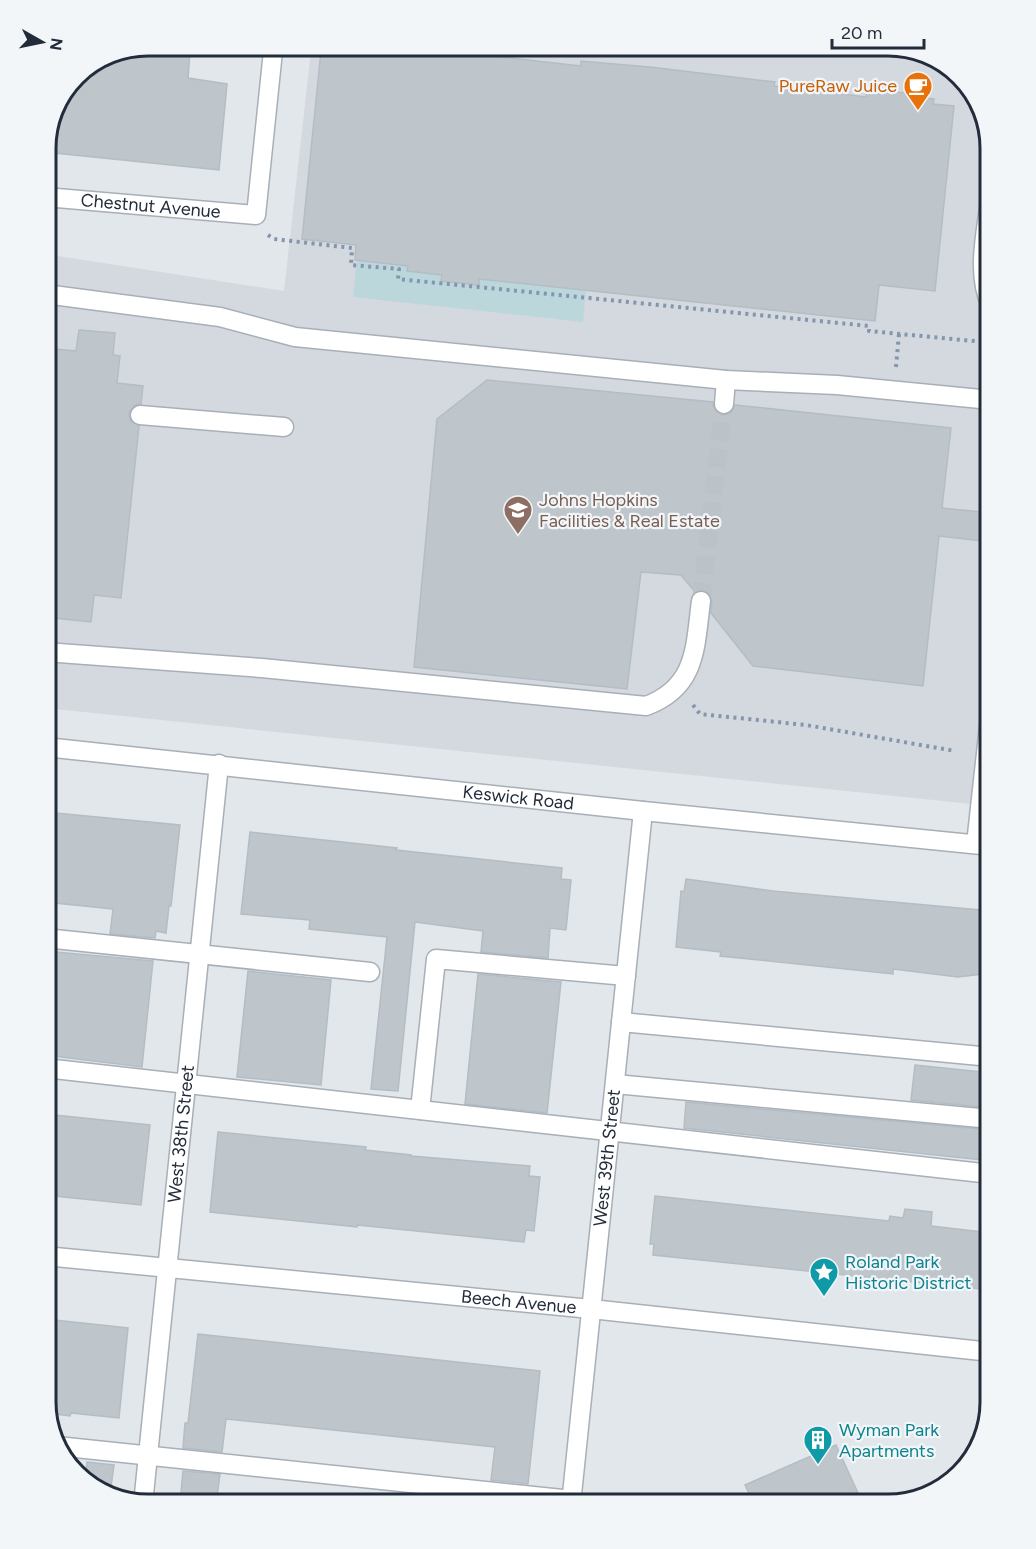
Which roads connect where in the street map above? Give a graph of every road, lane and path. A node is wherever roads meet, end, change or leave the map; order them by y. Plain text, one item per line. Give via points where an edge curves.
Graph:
1 (273, 55) edge
2 (56, 198) edge
3 (274, 239) dead end
4 (56, 295) edge
5 (899, 334) junction
6 (980, 342) edge
7 (895, 371) dead end
8 (726, 380) junction
9 (980, 399) edge
10 (724, 404) tunnel mouth
11 (140, 415) dead end
12 (284, 427) dead end
13 (701, 601) tunnel mouth
14 (56, 653) edge
15 (691, 701) dead end
16 (56, 748) edge
17 (955, 751) dead end
18 (219, 764) junction
19 (643, 811) junction
20 (980, 845) edge
21 (56, 939) edge
22 (200, 955) junction
23 (370, 972) dead end
24 (626, 976) junction
25 (621, 1022) junction
26 (980, 1056) edge
27 (56, 1069) edge
28 (187, 1083) junction
29 (615, 1084) junction
30 (420, 1110) junction
31 (980, 1118) edge
32 (610, 1131) junction
33 (980, 1173) edge
34 (56, 1257) edge
35 (168, 1268) junction
36 (591, 1309) junction
37 (980, 1351) edge
38 (68, 1447) edge
39 (148, 1455) junction
40 (144, 1493) edge
41 (494, 1493) edge
42 (572, 1494) edge

1 - 2 street, Chestnut Avenue via 256,215
3 - 5 path via 352,248 351,264 399,269 398,279 869,326 869,331
4 - 8 street via 220,317 295,337
5 - 6 path
5 - 7 path
8 - 9 street via 837,385
8 - 10 street
11 - 12 street
13 - 14 street via 689,669 675,690 646,706 262,668
15 - 17 path via 700,714 806,725
16 - 18 street, Keswick Road
18 - 19 street, Keswick Road
18 - 22 street, West 38th Street
19 - 20 street, Keswick Road
19 - 24 street, West 39th Street
21 - 22 street
22 - 23 street
22 - 28 street, West 38th Street
24 - 25 street, West 39th Street
24 - 30 street via 436,959
25 - 26 street
25 - 29 street, West 39th Street
27 - 28 street
28 - 30 street
28 - 35 street, West 38th Street
29 - 31 street
29 - 32 street, West 39th Street
30 - 32 street
32 - 33 street
32 - 36 street, West 39th Street
34 - 35 street, Beech Avenue
35 - 36 street, Beech Avenue
35 - 39 street, West 38th Street
36 - 37 street, Beech Avenue
36 - 42 street, West 39th Street
38 - 39 street
39 - 40 street, West 38th Street
39 - 41 street

